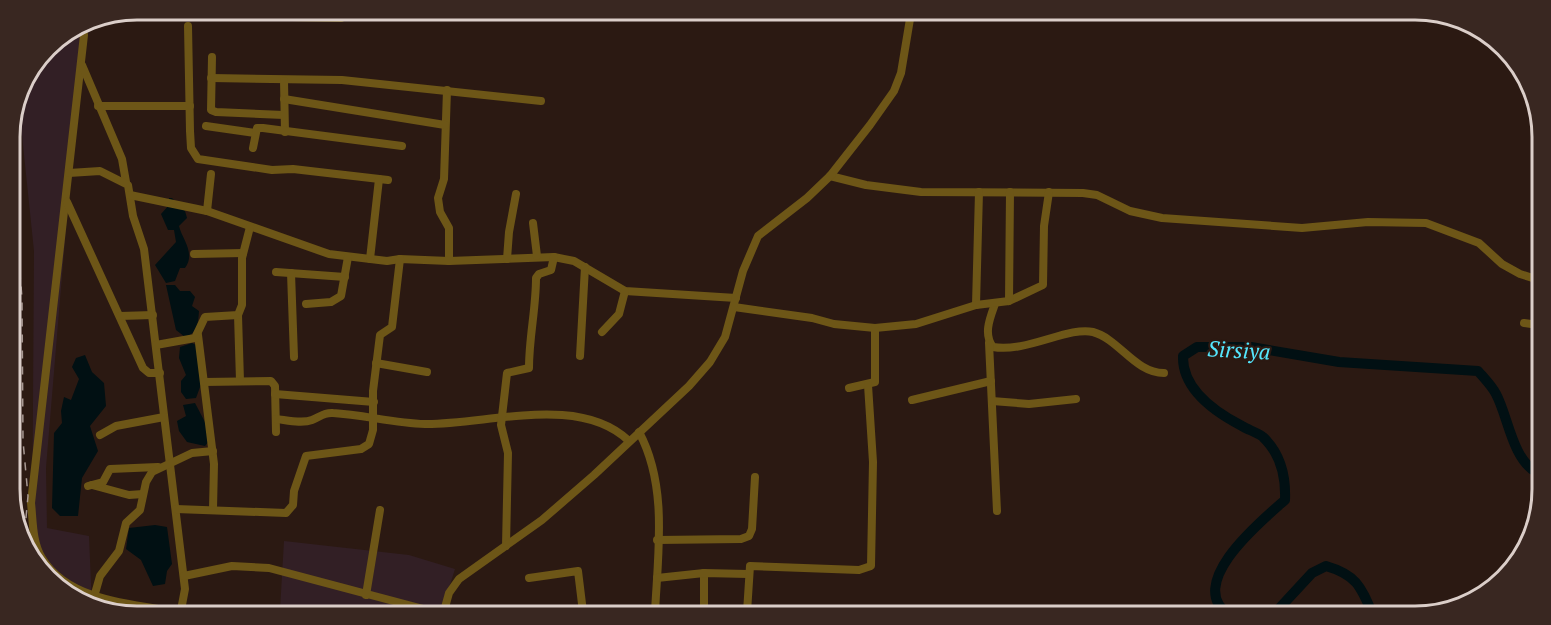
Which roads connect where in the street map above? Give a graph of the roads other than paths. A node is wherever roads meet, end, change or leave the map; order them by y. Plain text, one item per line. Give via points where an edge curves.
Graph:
1 (910, 20) edge
2 (188, 26) dead end
3 (82, 33) edge
4 (212, 57) dead end
5 (81, 60) junction
6 (211, 78) junction
7 (284, 81) junction
8 (447, 90) junction
9 (284, 99) junction
10 (541, 101) dead end
11 (98, 106) junction
12 (190, 106) junction
13 (284, 115) junction
14 (445, 125) junction
15 (206, 126) dead end
16 (285, 132) junction
17 (255, 133) junction
18 (402, 146) dead end
19 (253, 148) dead end
20 (69, 173) junction
21 (210, 174) dead end
22 (830, 176) junction
23 (379, 179) junction
24 (388, 180) dead end
25 (126, 182) junction
26 (979, 192) junction
27 (1010, 192) junction
28 (1049, 192) junction
29 (516, 194) dead end
30 (130, 195) junction
31 (66, 199) junction
32 (207, 211) junction
33 (533, 223) dead end
34 (250, 227) junction
35 (243, 253) junction
36 (194, 254) dead end
37 (537, 256) junction
38 (348, 257) junction
39 (554, 257) junction
40 (370, 259) junction
41 (400, 259) junction
42 (507, 259) junction
43 (448, 261) junction
44 (585, 267) junction
45 (276, 272) dead end
46 (291, 273) junction
47 (345, 277) junction
48 (1532, 278) edge
49 (625, 291) junction
50 (736, 298) junction
51 (1009, 300) junction
52 (306, 304) dead end
53 (995, 304) junction
54 (976, 305) junction
55 (734, 307) junction
56 (153, 315) junction
57 (238, 315) junction
58 (120, 316) junction
59 (1524, 323) dead end
60 (1532, 324) edge
61 (875, 328) junction
62 (602, 332) dead end
63 (198, 335) junction
64 (989, 341) junction
65 (156, 345) junction
66 (580, 356) dead end
67 (294, 357) dead end
68 (376, 363) junction
69 (428, 372) dead end
70 (160, 373) junction
71 (1164, 373) dead end
72 (240, 381) junction
73 (991, 381) junction
74 (204, 382) junction
75 (868, 385) junction
76 (849, 388) dead end
77 (275, 394) junction
78 (1076, 399) dead end
79 (912, 400) dead end
80 (374, 402) junction
81 (992, 402) junction
82 (164, 417) junction
83 (503, 417) junction
84 (276, 419) junction
85 (372, 419) junction
86 (276, 432) dead end
87 (639, 432) junction
88 (100, 435) dead end
89 (629, 441) junction
90 (213, 451) junction
91 (170, 465) junction
92 (158, 467) junction
93 (755, 477) dead end
94 (143, 494) junction
95 (176, 509) junction
96 (213, 509) junction
97 (380, 510) dead end
98 (997, 511) dead end
99 (657, 540) junction
100 (506, 546) junction
101 (41, 555) edge
102 (704, 573) junction
103 (57, 574) edge
104 (748, 574) junction
105 (184, 576) junction
106 (657, 578) junction
107 (529, 579) dead end
108 (366, 595) junction
109 (94, 597) junction
110 (143, 606) edge
111 (182, 606) edge
112 (410, 606) edge
113 (445, 606) edge
114 (582, 606) edge
115 (655, 606) edge
116 (704, 606) edge
117 (747, 606) edge

1 - 22 street via 894,91
2 - 12 street
3 - 5 street
4 - 6 street
5 - 11 street
5 - 20 street
6 - 7 street
6 - 13 street via 211,110
7 - 8 street via 342,80
7 - 9 street
8 - 10 street
8 - 14 street
9 - 13 street
9 - 14 street
11 - 12 street
11 - 25 street via 122,159
12 - 23 street via 192,148 198,159
13 - 16 street
14 - 43 street via 444,179 438,198 449,228
15 - 17 street
16 - 17 street via 257,128
16 - 18 street
17 - 19 street
20 - 25 street via 100,171
20 - 31 street
21 - 32 street
22 - 26 street via 921,192
22 - 50 street via 758,236
23 - 24 street
23 - 40 street
25 - 30 street
26 - 27 street
26 - 54 street
27 - 28 street
27 - 51 street
28 - 48 street via 1096,195 1130,211 1162,218 1263,227 1426,223 1479,243 1502,264
28 - 51 street via 1043,285
29 - 42 street
30 - 32 street
30 - 56 street via 144,249
31 - 58 street
31 - 101 street via 32,503 34,534
32 - 34 street
33 - 37 street
34 - 35 street
34 - 38 street via 309,249
35 - 36 street
35 - 57 street via 242,305
37 - 39 street
37 - 42 street
38 - 40 street
38 - 47 street
39 - 44 street
39 - 83 street via 551,270 536,278 529,368 507,373
40 - 41 street
41 - 43 street
41 - 68 street via 392,327 380,333
42 - 43 street
44 - 49 street
44 - 66 street
45 - 46 street
46 - 47 street
46 - 67 street
47 - 52 street via 338,300
49 - 50 street
49 - 62 street via 619,314
50 - 55 street
51 - 53 street
53 - 54 street
53 - 64 street via 989,321
54 - 61 street via 916,324
55 - 61 street
55 - 87 street via 725,337 710,362
56 - 58 street
56 - 65 street
57 - 63 street via 205,317
57 - 72 street
58 - 70 street via 143,368 149,374
59 - 60 street
61 - 75 street via 877,376
63 - 65 street
63 - 74 street
64 - 71 street via 993,347 1010,348 1095,332 1144,368
64 - 73 street
65 - 70 street
68 - 69 street
68 - 80 street
70 - 82 street
72 - 74 street
72 - 77 street via 271,381
73 - 79 street
73 - 81 street
74 - 90 street
75 - 76 street
75 - 104 street via 873,462 872,566 859,570 759,565 750,566
77 - 80 street
77 - 84 street
78 - 81 street via 1029,404
80 - 85 street
81 - 98 street
82 - 88 street via 116,426
82 - 91 street
83 - 85 street via 425,424
83 - 89 street via 585,418 621,433
83 - 100 street via 501,425 508,453
84 - 85 street via 306,421 333,413
84 - 86 street
85 - 96 street via 372,437 365,447 306,456 290,511
87 - 89 street
87 - 99 street via 656,474
89 - 100 street via 542,520
90 - 91 street via 192,453
90 - 96 street
91 - 92 street
91 - 95 street
92 - 94 street via 146,482
92 - 94 street via 110,469 103,482 90,486 129,495
93 - 99 street via 749,536
94 - 109 street via 140,510 126,523 119,551 100,576
95 - 96 street
95 - 105 street
97 - 108 street
99 - 106 street
100 - 113 street via 459,579 448,593
102 - 104 street
102 - 106 street
102 - 116 street
103 - 109 street
104 - 117 street
105 - 108 street via 232,566 269,568
105 - 111 street
106 - 115 street
107 - 114 street via 578,571
108 - 112 street
109 - 110 street

